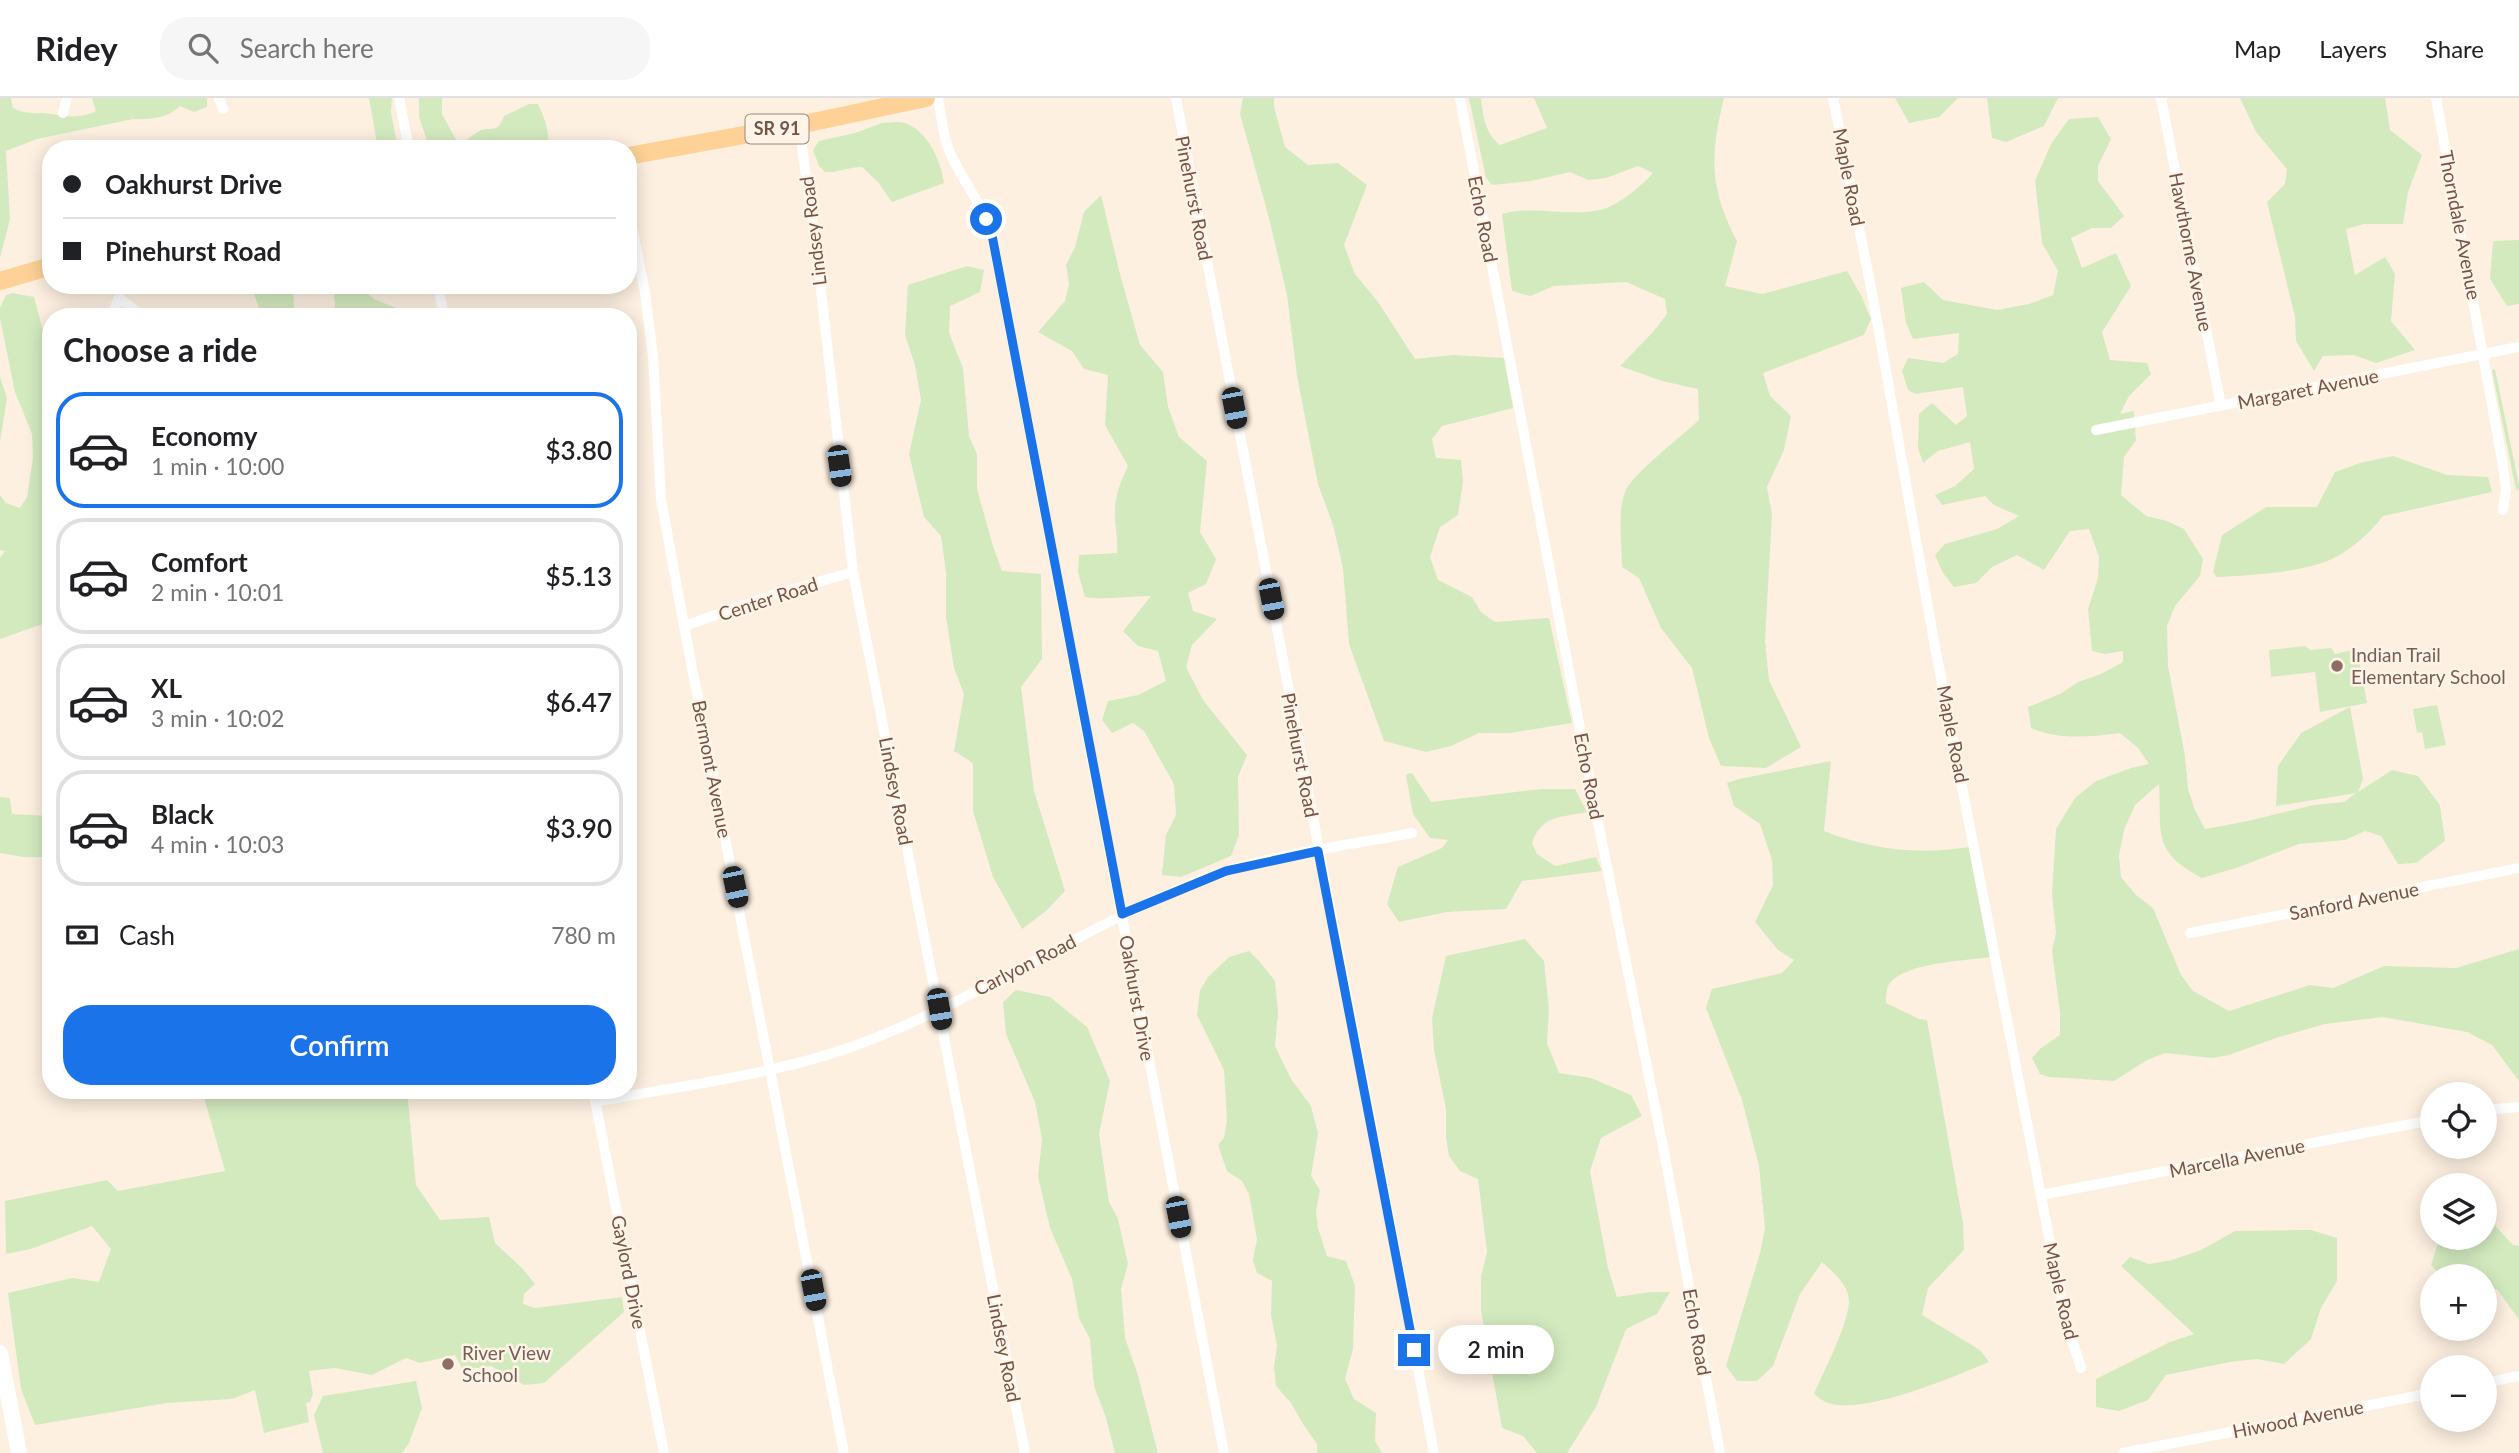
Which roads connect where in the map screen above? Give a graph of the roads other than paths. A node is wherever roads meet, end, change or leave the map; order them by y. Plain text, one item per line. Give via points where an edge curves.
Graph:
1 (67, 98) edge
2 (399, 98) edge
3 (926, 98) edge
4 (938, 98) edge
5 (1176, 98) edge
6 (1460, 98) edge
7 (1833, 98) edge
8 (2161, 98) edge
9 (2436, 98) edge
10 (63, 113) dead end
11 (799, 125) junction
12 (408, 140) edge
13 (637, 154) edge
14 (637, 252) edge
15 (42, 269) edge
16 (0, 281) edge
17 (118, 294) edge
18 (119, 298) junction
19 (115, 308) edge
20 (132, 308) edge
21 (2519, 347) edge
22 (2484, 353) junction
23 (2221, 405) junction
24 (2096, 430) dead end
25 (2503, 510) dead end
26 (853, 572) junction
27 (684, 626) junction
28 (1412, 833) dead end
29 (1318, 851) junction
30 (2519, 868) edge
31 (1122, 914) junction
32 (2190, 933) dead end
33 (939, 1009) junction
34 (769, 1070) junction
35 (637, 1094) edge
36 (595, 1099) edge
37 (612, 1099) edge
38 (596, 1102) junction
39 (2519, 1107) edge
40 (2497, 1109) edge
41 (2420, 1122) edge
42 (2041, 1195) junction
43 (0, 1353) edge
44 (2081, 1368) dead end
45 (2519, 1376) edge
46 (2497, 1381) edge
47 (4, 1391) edge
48 (2420, 1395) edge
49 (19, 1453) edge
50 (664, 1453) edge
51 (845, 1453) edge
52 (1025, 1453) edge
53 (1224, 1453) edge
54 (1434, 1453) edge
55 (1720, 1453) edge
56 (2123, 1453) edge

1 - 10 street
2 - 12 street
3 - 11 main road, SR 91
4 - 31 street, Oakhurst Drive via 952,157 992,235
5 - 29 street, Pinehurst Road
6 - 55 street, Echo Road
7 - 42 street, Maple Road
8 - 23 street, Hawthorne Avenue
9 - 22 street, Thorndale Avenue
11 - 13 main road, SR 91
11 - 26 street, Lindsey Road
14 - 27 street, Bermont Avenue via 653,356 661,499
15 - 16 main road
17 - 18 street
18 - 19 street
18 - 20 street
21 - 22 street, Margaret Avenue
22 - 23 street, Margaret Avenue
22 - 25 street, Thorndale Avenue via 2502,460
23 - 24 street, Margaret Avenue
26 - 27 street, Center Road
26 - 33 street, Lindsey Road
27 - 34 street, Bermont Avenue
28 - 29 street, Carlyon Road
29 - 31 street, Carlyon Road via 1226,871
29 - 54 street, Pinehurst Road
30 - 32 street, Sanford Avenue
31 - 33 street, Carlyon Road
31 - 53 street, Oakhurst Drive
33 - 34 street, Carlyon Road via 862,1044
33 - 52 street, Lindsey Road
34 - 35 street, Carlyon Road
34 - 51 street, Bermont Avenue
36 - 38 street, Gaylord Drive
37 - 38 street, Carlyon Road
38 - 50 street, Gaylord Drive
39 - 40 street
41 - 42 street, Marcella Avenue
42 - 44 street, Maple Road
43 - 47 street
45 - 46 street
47 - 49 street
48 - 56 street, Hiwood Avenue

